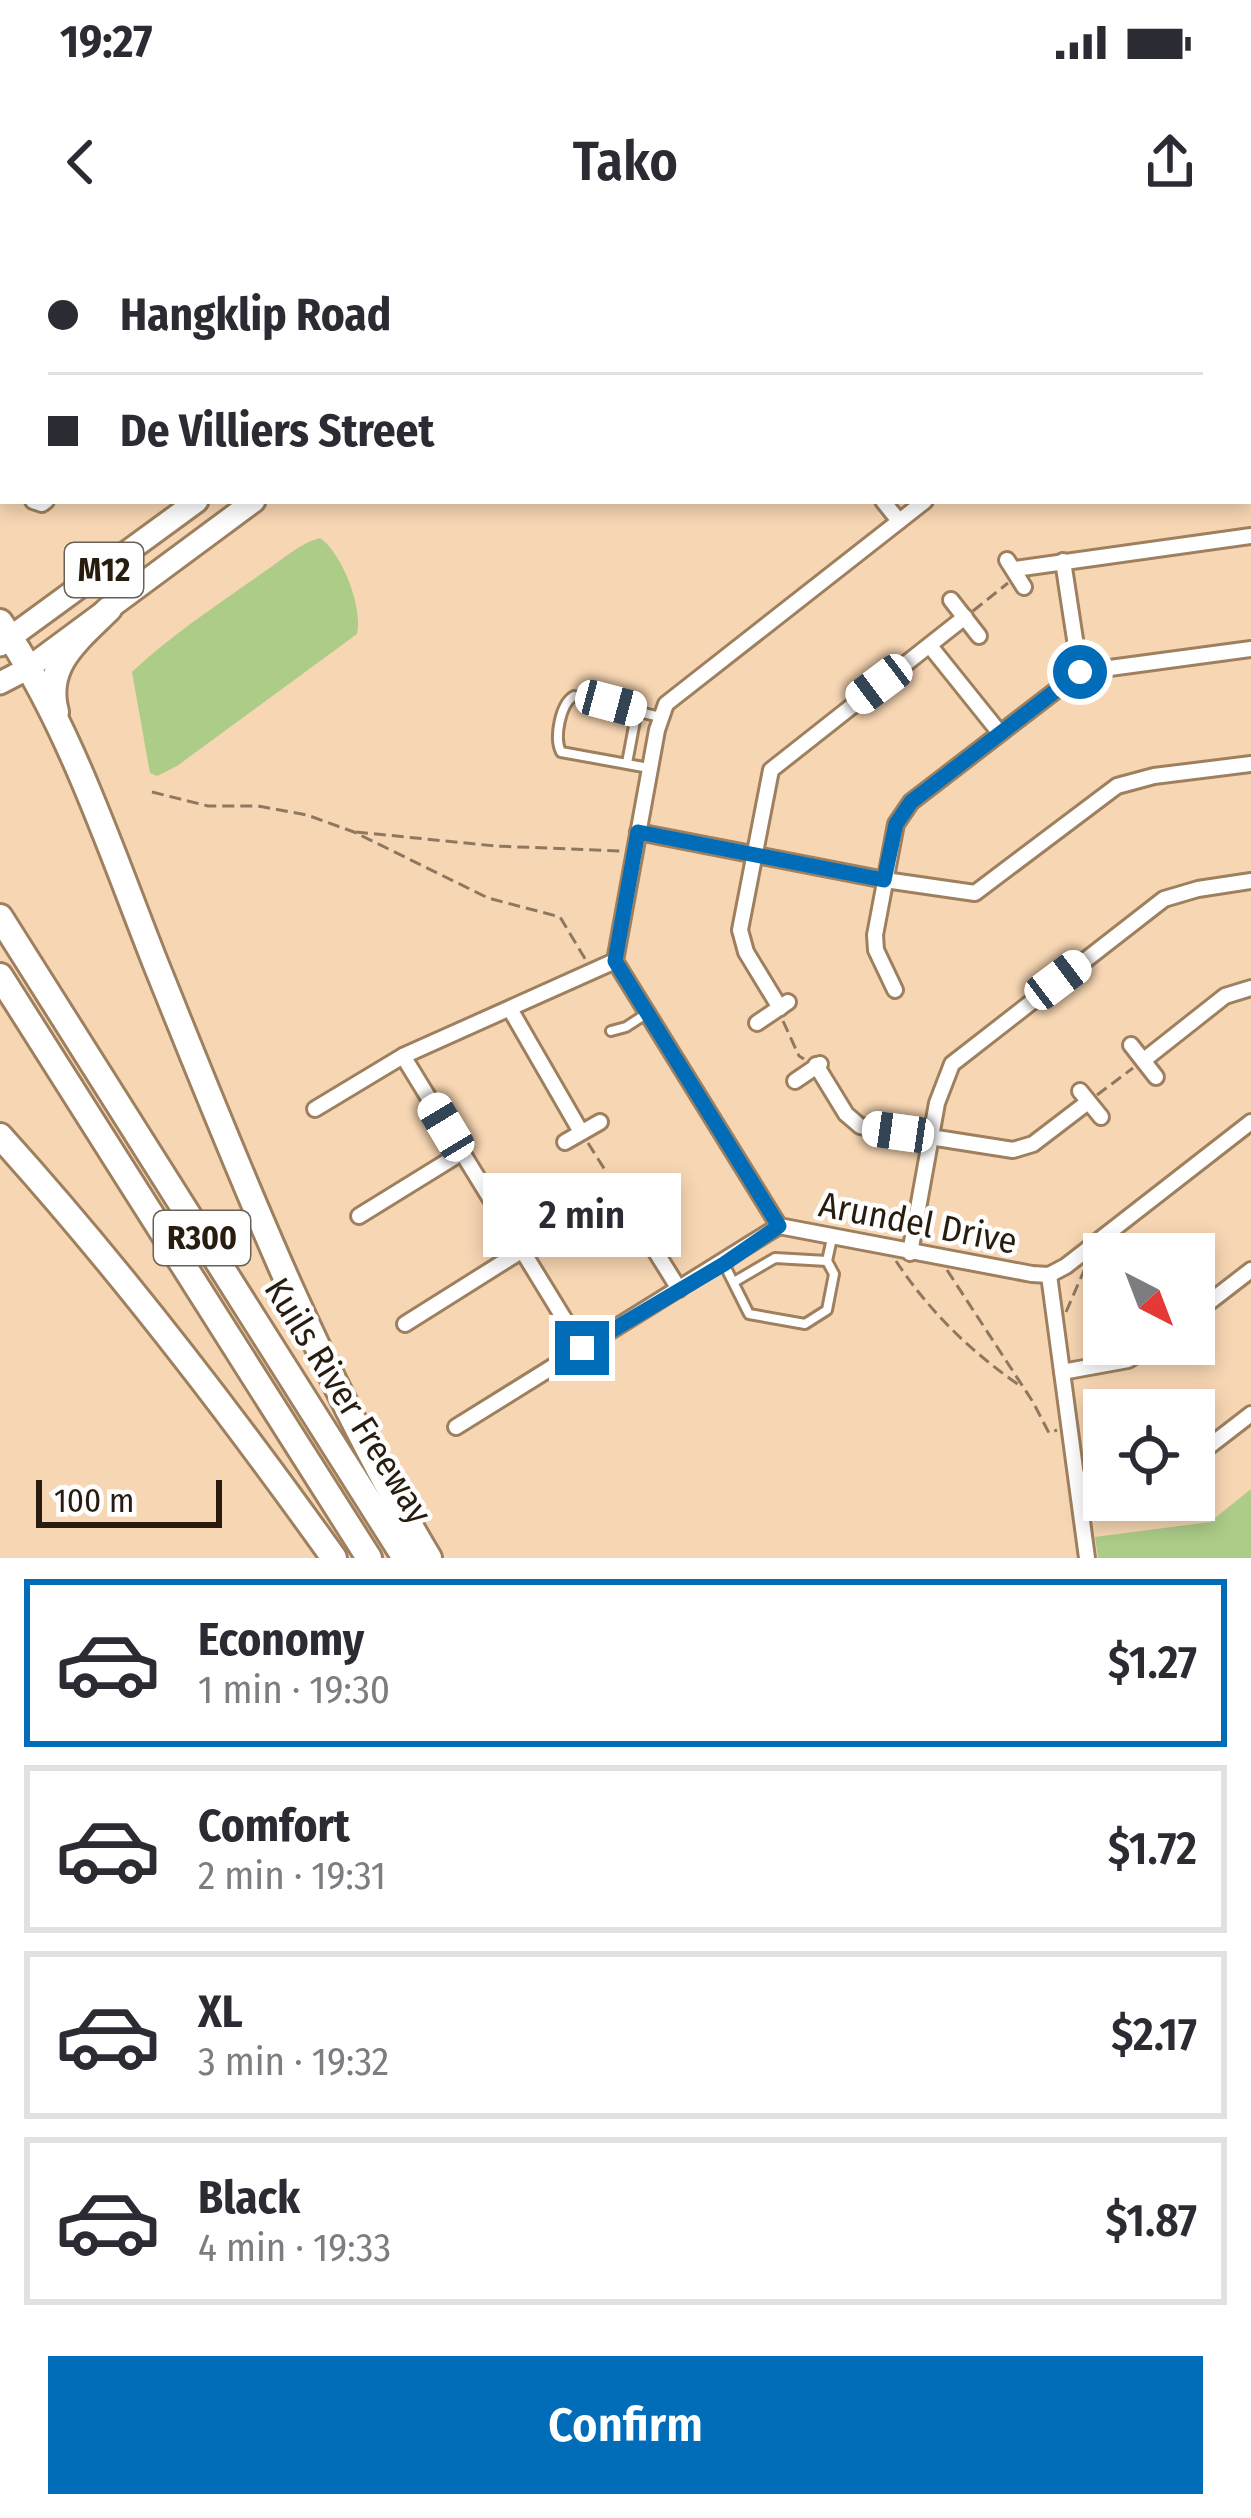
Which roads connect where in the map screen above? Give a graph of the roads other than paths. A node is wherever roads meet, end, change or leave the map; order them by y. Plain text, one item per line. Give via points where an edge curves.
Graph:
1 (193, 504) edge
2 (250, 504) edge
3 (886, 504) edge
4 (921, 504) edge
5 (899, 521) junction
6 (1251, 536) edge
7 (1063, 562) junction
8 (1016, 572) road end
9 (951, 600) dead end
10 (109, 609) junction
11 (965, 617) junction
12 (4, 635) edge
13 (980, 636) dead end
14 (930, 646) junction
15 (1251, 649) edge
16 (27, 669) junction
17 (1080, 672) junction
18 (0, 683) edge
19 (637, 710) junction
20 (660, 717) junction
21 (998, 733) junction
22 (65, 742) junction
23 (627, 764) junction
24 (1251, 764) edge
25 (650, 768) junction
26 (638, 832) junction
27 (752, 855) junction
28 (884, 880) junction
29 (1251, 881) edge
30 (0, 917) edge
31 (615, 961) junction
32 (0, 976) edge
33 (1251, 988) edge
34 (895, 990) dead end
35 (510, 1009) junction
36 (646, 1014) junction
37 (757, 1023) dead end
38 (611, 1030) dead end
39 (1131, 1045) dead end
40 (403, 1056) junction
41 (1144, 1060) junction
42 (1156, 1077) dead end
43 (795, 1081) dead end
44 (315, 1108) dead end
45 (1101, 1118) dead end
46 (599, 1122) dead end
47 (1251, 1122) edge
48 (581, 1132) junction
49 (0, 1136) edge
50 (930, 1137) junction
51 (565, 1142) dead end
52 (461, 1153) junction
53 (602, 1200) dead end
54 (359, 1216) dead end
55 (779, 1226) junction
56 (832, 1238) junction
57 (521, 1251) junction
58 (910, 1253) junction
59 (827, 1261) junction
60 (724, 1264) junction
61 (1251, 1270) edge
62 (1049, 1275) junction
63 (734, 1282) junction
64 (679, 1289) junction
65 (1215, 1298) edge
66 (406, 1324) dead end
67 (582, 1348) junction
68 (1100, 1365) edge
69 (1062, 1372) junction
70 (1251, 1414) edge
71 (456, 1427) dead end
72 (1215, 1442) edge
73 (1077, 1479) junction
74 (1083, 1479) edge
75 (334, 1558) edge
76 (369, 1558) edge
77 (405, 1558) edge
78 (429, 1558) edge
79 (1087, 1558) edge

1 - 12 main road, M12
2 - 10 main road, M12
3 - 5 street
4 - 5 street
5 - 20 street via 670,699
6 - 7 street
7 - 8 street
7 - 17 street
9 - 11 street
10 - 16 main road, M12
10 - 22 highway via 56,668 53,700
11 - 13 street
11 - 14 street
12 - 16 highway
14 - 21 street
14 - 27 street via 775,765
15 - 17 street
16 - 18 main road, M12
16 - 22 highway
17 - 21 street
19 - 20 lane
19 - 23 lane
19 - 23 lane via 572,696 557,742 561,752
20 - 25 street
21 - 28 street via 903,812
22 - 78 highway via 311,1340
23 - 25 lane
24 - 28 street via 1117,786 976,892
25 - 26 street
26 - 27 street
26 - 31 street
27 - 28 street
27 - 37 street via 741,941 784,1005
28 - 34 street via 876,950
29 - 50 street via 1164,899 976,1043 946,1072
30 - 77 highway, Kuils River Freeway / R300
31 - 35 street
31 - 36 street, Arundel Drive
32 - 76 highway, Kuils River Freeway / R300
33 - 41 street via 1225,996
35 - 40 street
35 - 48 street
36 - 38 lane
36 - 55 street, Arundel Drive
39 - 41 street
40 - 44 street
40 - 52 street
41 - 42 street
43 - 50 street via 820,1063 860,1126
45 - 50 street via 1084,1096 1022,1148
46 - 48 street
47 - 62 street, Arundel Drive
48 - 51 street
49 - 75 highway via 130,1286
50 - 58 street
52 - 54 street
52 - 57 street
53 - 64 street via 624,1187
55 - 56 street, Arundel Drive
55 - 60 street
56 - 58 street, Arundel Drive
56 - 59 lane
57 - 66 street
57 - 67 street
58 - 62 street, Arundel Drive
59 - 63 lane via 775,1258
59 - 63 lane via 827,1310 805,1324 752,1317
60 - 63 lane
60 - 64 street
61 - 65 street
62 - 69 street
64 - 67 street
67 - 71 street
68 - 69 street
69 - 73 street
70 - 72 street
73 - 74 street
73 - 79 street

